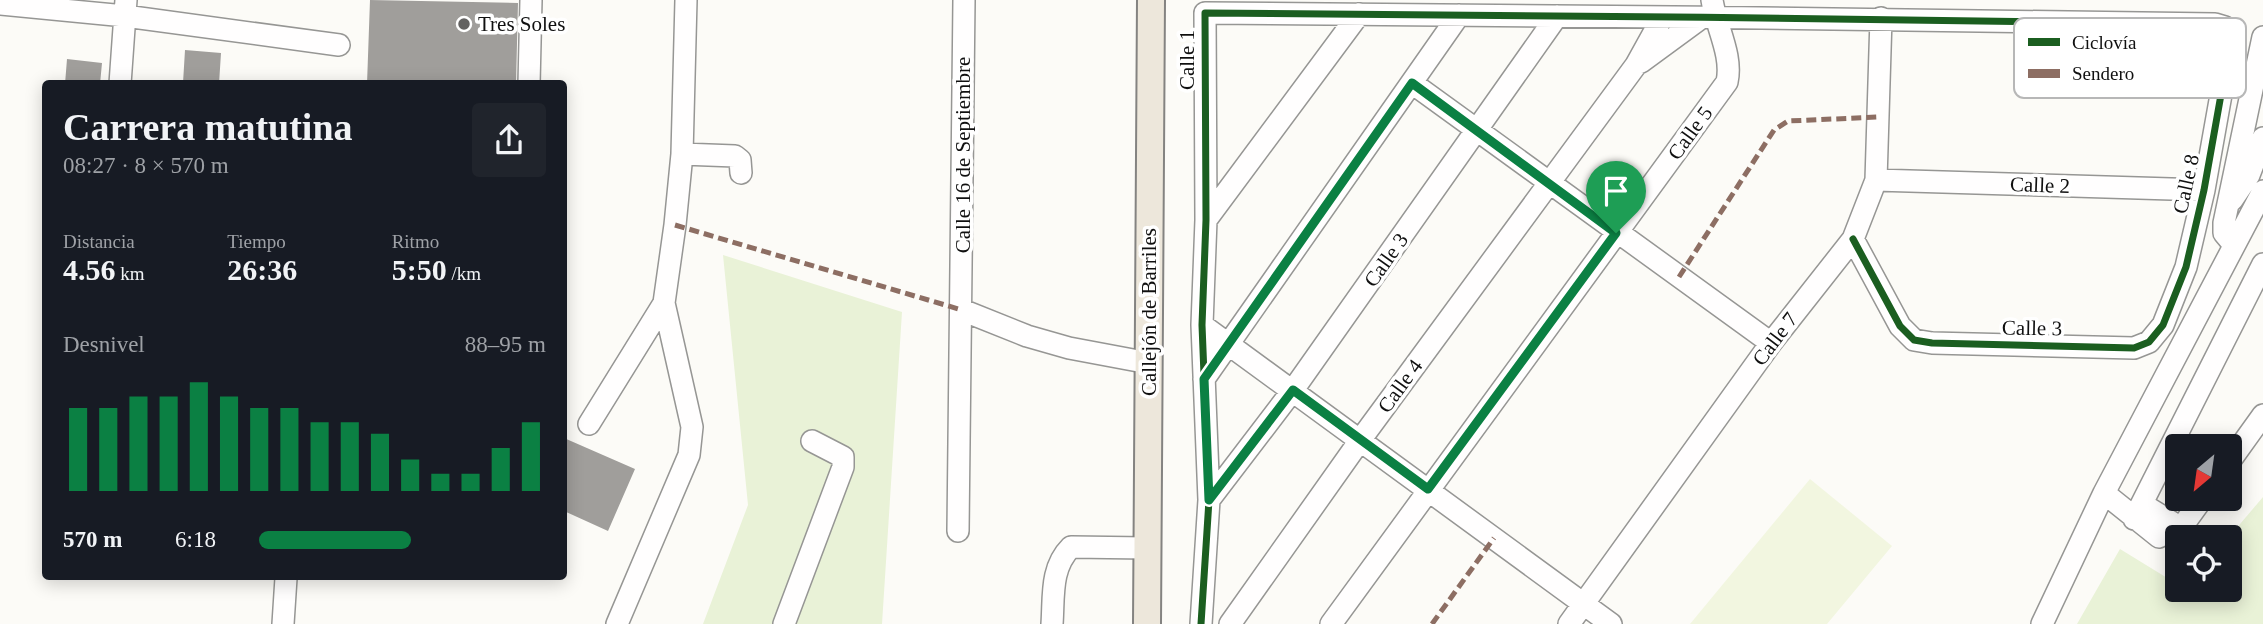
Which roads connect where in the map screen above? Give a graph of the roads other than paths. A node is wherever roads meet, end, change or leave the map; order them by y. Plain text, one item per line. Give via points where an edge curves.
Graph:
1 (531, 0) edge
2 (686, 0) edge
3 (964, 0) edge
4 (1151, 0) edge
5 (0, 4) edge
6 (125, 8) edge
7 (1709, 12) edge
8 (1359, 14) junction
9 (1459, 15) junction
10 (1557, 16) junction
11 (1662, 18) junction
12 (1881, 18) junction
13 (2014, 20) edge
14 (2263, 37) edge
15 (339, 45) dead end
16 (1636, 65) junction
17 (120, 80) edge
18 (529, 80) edge
19 (1412, 83) junction
20 (2220, 98) edge
21 (1477, 131) junction
22 (2241, 133) junction
23 (2263, 138) edge
24 (682, 153) junction
25 (741, 173) dead end
26 (1876, 180) junction
27 (1549, 184) junction
28 (2204, 190) junction
29 (2263, 191) edge
30 (2228, 204) junction
31 (1206, 220) junction
32 (1616, 233) junction
33 (1853, 239) junction
34 (2234, 245) junction
35 (2263, 264) edge
36 (2215, 282) junction
37 (2255, 300) edge
38 (664, 303) junction
39 (962, 310) junction
40 (1202, 325) junction
41 (2149, 342) joint
42 (1230, 343) junction
43 (1771, 343) junction
44 (1149, 363) junction
45 (1204, 379) junction
46 (1293, 390) junction
47 (2263, 415) edge
48 (589, 424) dead end
49 (1361, 439) junction
50 (812, 441) dead end
51 (2242, 444) edge
52 (1428, 489) junction
53 (2104, 493) junction
54 (1209, 500) junction
55 (2138, 511) junction
56 (2193, 511) edge
57 (958, 531) dead end
58 (2159, 537) dead end
59 (1147, 548) junction
60 (286, 580) edge
61 (1585, 603) junction
62 (283, 624) edge
63 (617, 624) edge
64 (784, 624) edge
65 (1052, 624) edge
66 (1147, 624) edge
67 (1201, 624) edge
68 (1230, 624) edge
69 (1331, 624) edge
70 (1569, 624) edge
71 (1611, 624) edge
72 (2042, 624) edge

1 - 18 street
2 - 24 street
3 - 39 street, Calle 16 de Septiembre
4 - 44 main road, Callejón de Barriles
5 - 6 street
6 - 15 street
6 - 17 street
7 - 11 street, Calle 1
7 - 12 street, Calle 1
7 - 16 street, Calle 4
7 - 32 street, Calle 5 via 1728,61 1727,82
8 - 9 street, Calle 1
8 - 31 street
8 - 31 street, Calle 1 via 1205,13
9 - 10 street, Calle 1
9 - 19 street
10 - 11 street, Calle 1
10 - 21 street, Calle 3
11 - 16 street, Calle 4
12 - 13 street, Calle 1
12 - 26 street, Calle 7
14 - 22 street
16 - 27 street, Calle 4
19 - 21 street
19 - 42 street
20 - 28 street, Calle 8
21 - 27 street
21 - 46 street, Calle 3
22 - 23 street
22 - 30 street
23 - 30 street via 2249,175
24 - 25 street via 735,156
24 - 38 street
26 - 28 street, Calle 2
26 - 33 street, Calle 7
27 - 32 street
27 - 49 street, Calle 4
28 - 41 street, Calle 8 via 2186,267 2163,325
29 - 34 street
30 - 34 street via 2224,233
31 - 40 street, Calle 1
32 - 43 street
32 - 52 street, Calle 5
33 - 41 street, Calle 3 via 1900,326 1914,340 2134,348
33 - 43 street, Calle 7
34 - 36 street
35 - 37 street
36 - 37 street
36 - 53 street
37 - 55 street
38 - 48 street
38 - 63 street via 692,427 689,455
39 - 44 street via 1027,336
39 - 57 street, Calle 16 de Septiembre
40 - 42 street
40 - 45 street, Calle 1
42 - 45 street
42 - 46 street
43 - 61 street, Calle 7
44 - 59 main road, Callejón de Barriles
45 - 54 street, Calle 1
46 - 49 street
46 - 54 street, Calle 3
47 - 51 street
49 - 52 street
49 - 68 street, Calle 4
50 - 64 street via 843,457 843,467
52 - 61 street
52 - 69 street, Calle 5
53 - 55 street
53 - 72 street
54 - 67 street, Calle 1
55 - 56 street via 2180,528
55 - 58 street
59 - 65 street via 1071,547 1055,572
59 - 66 main road, Callejón de Barriles
60 - 62 street
61 - 70 street, Calle 7
61 - 71 street

